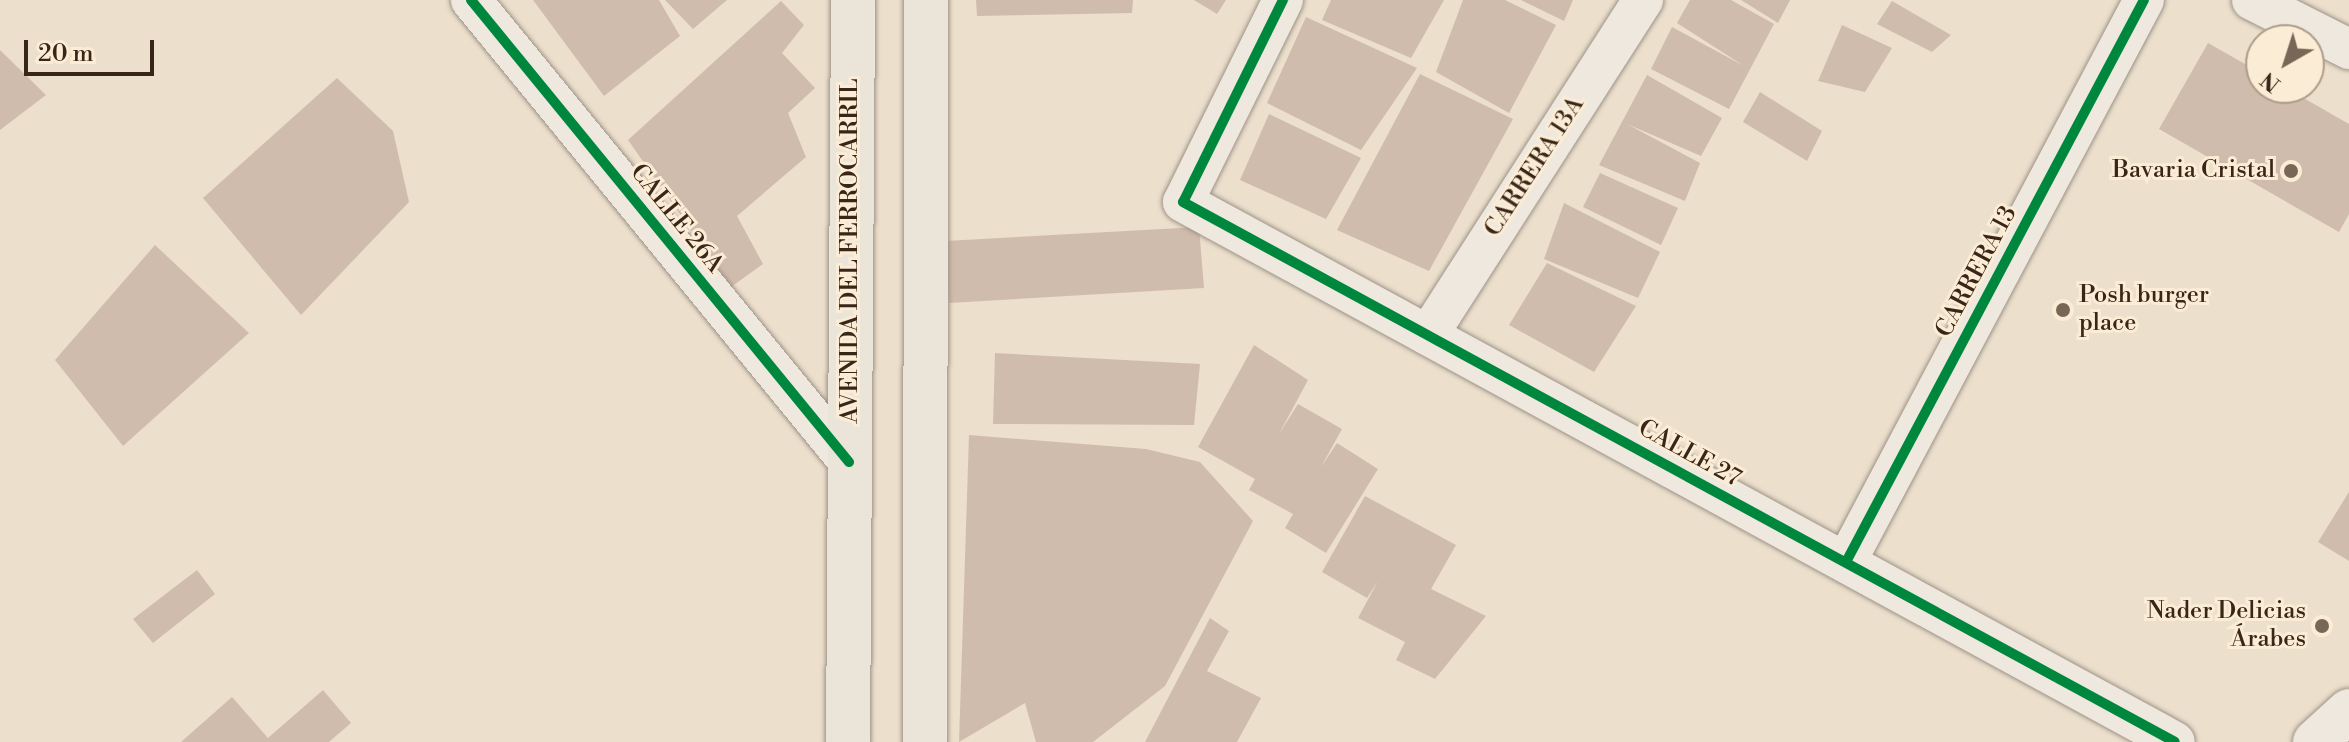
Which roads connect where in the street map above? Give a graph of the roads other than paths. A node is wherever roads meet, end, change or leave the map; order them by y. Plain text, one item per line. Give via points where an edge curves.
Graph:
1 (471, 0) edge
2 (926, 0) edge
3 (1283, 0) edge
4 (1643, 0) edge
5 (2144, 0) edge
6 (2252, 0) edge
7 (846, 8) edge
8 (2349, 49) edge
9 (1428, 335) junction
10 (849, 462) junction
11 (1846, 562) junction
12 (2349, 711) edge
13 (848, 742) edge
14 (925, 742) edge
15 (2175, 742) edge
16 (2315, 742) edge

1 - 10 street, CALLE 26A
2 - 14 main road
3 - 9 street, CALLE 27 via 1183,202
4 - 9 street, CARRERA 13A
5 - 11 street, CARRERA 13
6 - 8 street
7 - 10 main road, AVENIDA DEL FERROCARRIL
9 - 11 street, CALLE 27
10 - 13 main road, AVENIDA DEL FERROCARRIL
11 - 15 street, CALLE 27
12 - 16 street

